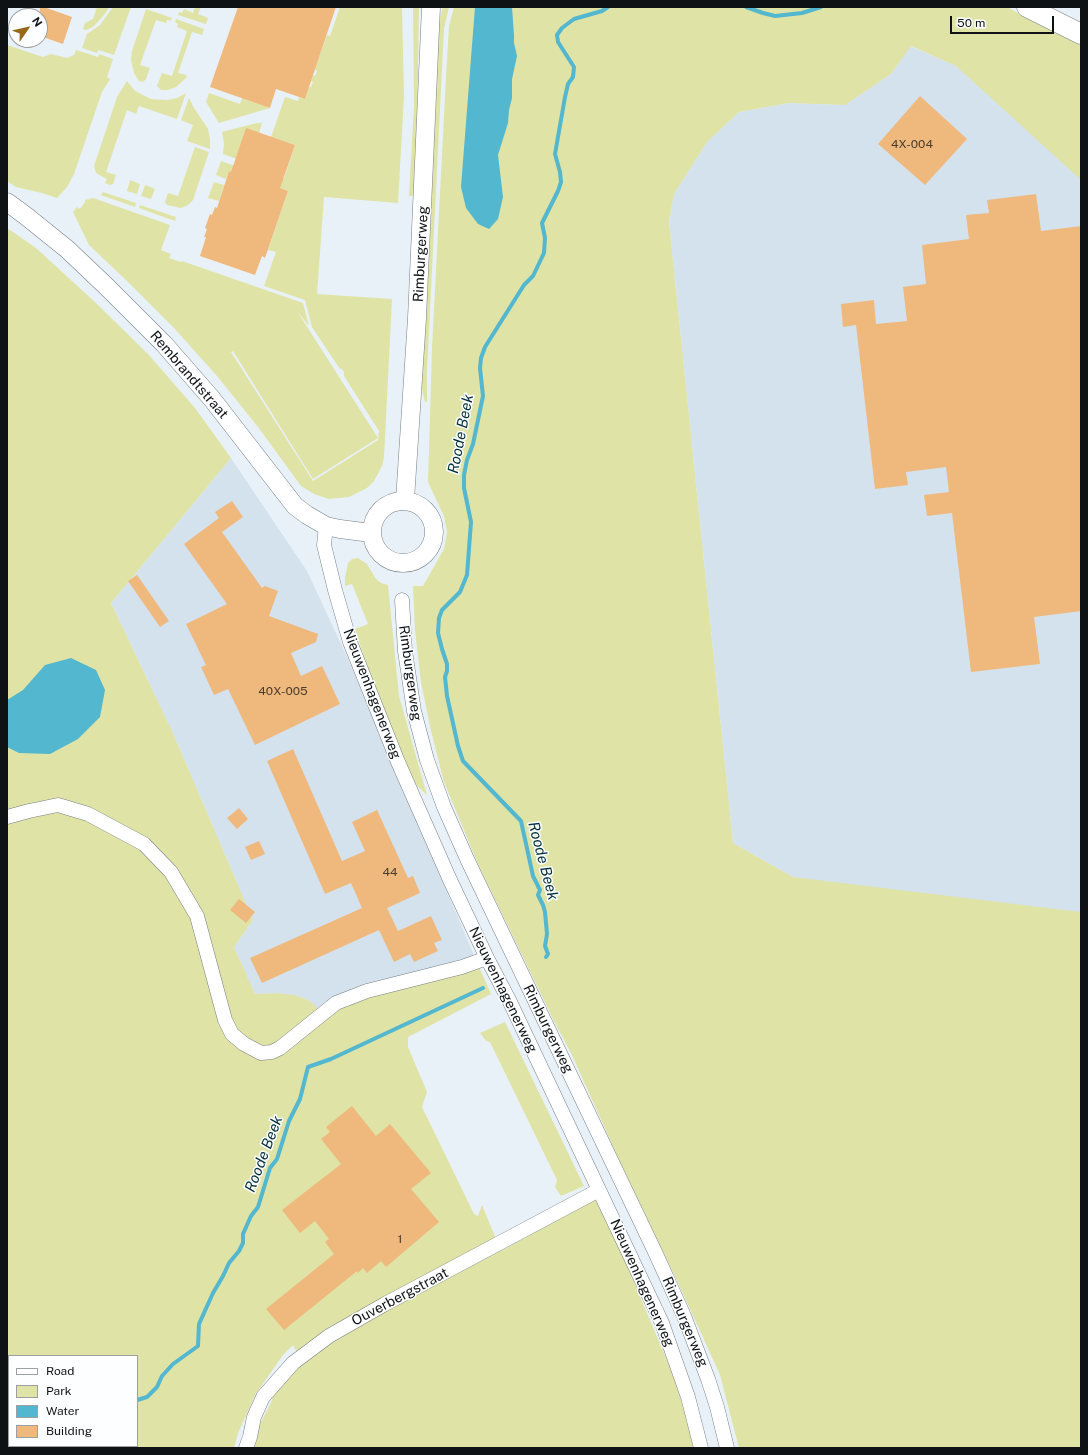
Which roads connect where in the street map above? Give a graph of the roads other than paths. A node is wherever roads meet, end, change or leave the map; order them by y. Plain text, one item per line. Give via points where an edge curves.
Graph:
1 (432, 7) edge
2 (1027, 7) edge
3 (1081, 34) edge
4 (7, 202) edge
5 (405, 500) junction
6 (326, 526) junction
7 (371, 533) junction
8 (402, 600) dead end
9 (7, 817) edge
10 (487, 958) junction
11 (599, 1190) junction
12 (246, 1448) edge
13 (701, 1448) edge
14 (727, 1448) edge

1 - 5 street, Rimburgerweg via 417,318
2 - 3 main road
4 - 6 street, Rembrandtstraat via 66,249 164,344 229,420 295,506
5 - 7 street via 396,501 381,509 372,524
5 - 7 street via 419,505 433,522 432,545 423,556 402,564 387,559 376,548
6 - 7 street, Rembrandtstraat
6 - 10 street, Nieuwenhagenerweg via 324,545 350,642 398,762
8 - 14 street, Rimburgerweg via 405,651 414,711 427,760 444,807 684,1316 708,1378
9 - 10 street via 58,805 88,814 144,844 171,872 197,916 225,1020 232,1034 244,1044 261,1052 272,1052 280,1048 336,1003 367,991 462,967
10 - 11 street, Nieuwenhagenerweg
11 - 12 street, Ouverbergstraat via 328,1336 292,1363 263,1397 254,1417
11 - 13 street, Nieuwenhagenerweg via 662,1323 688,1397

